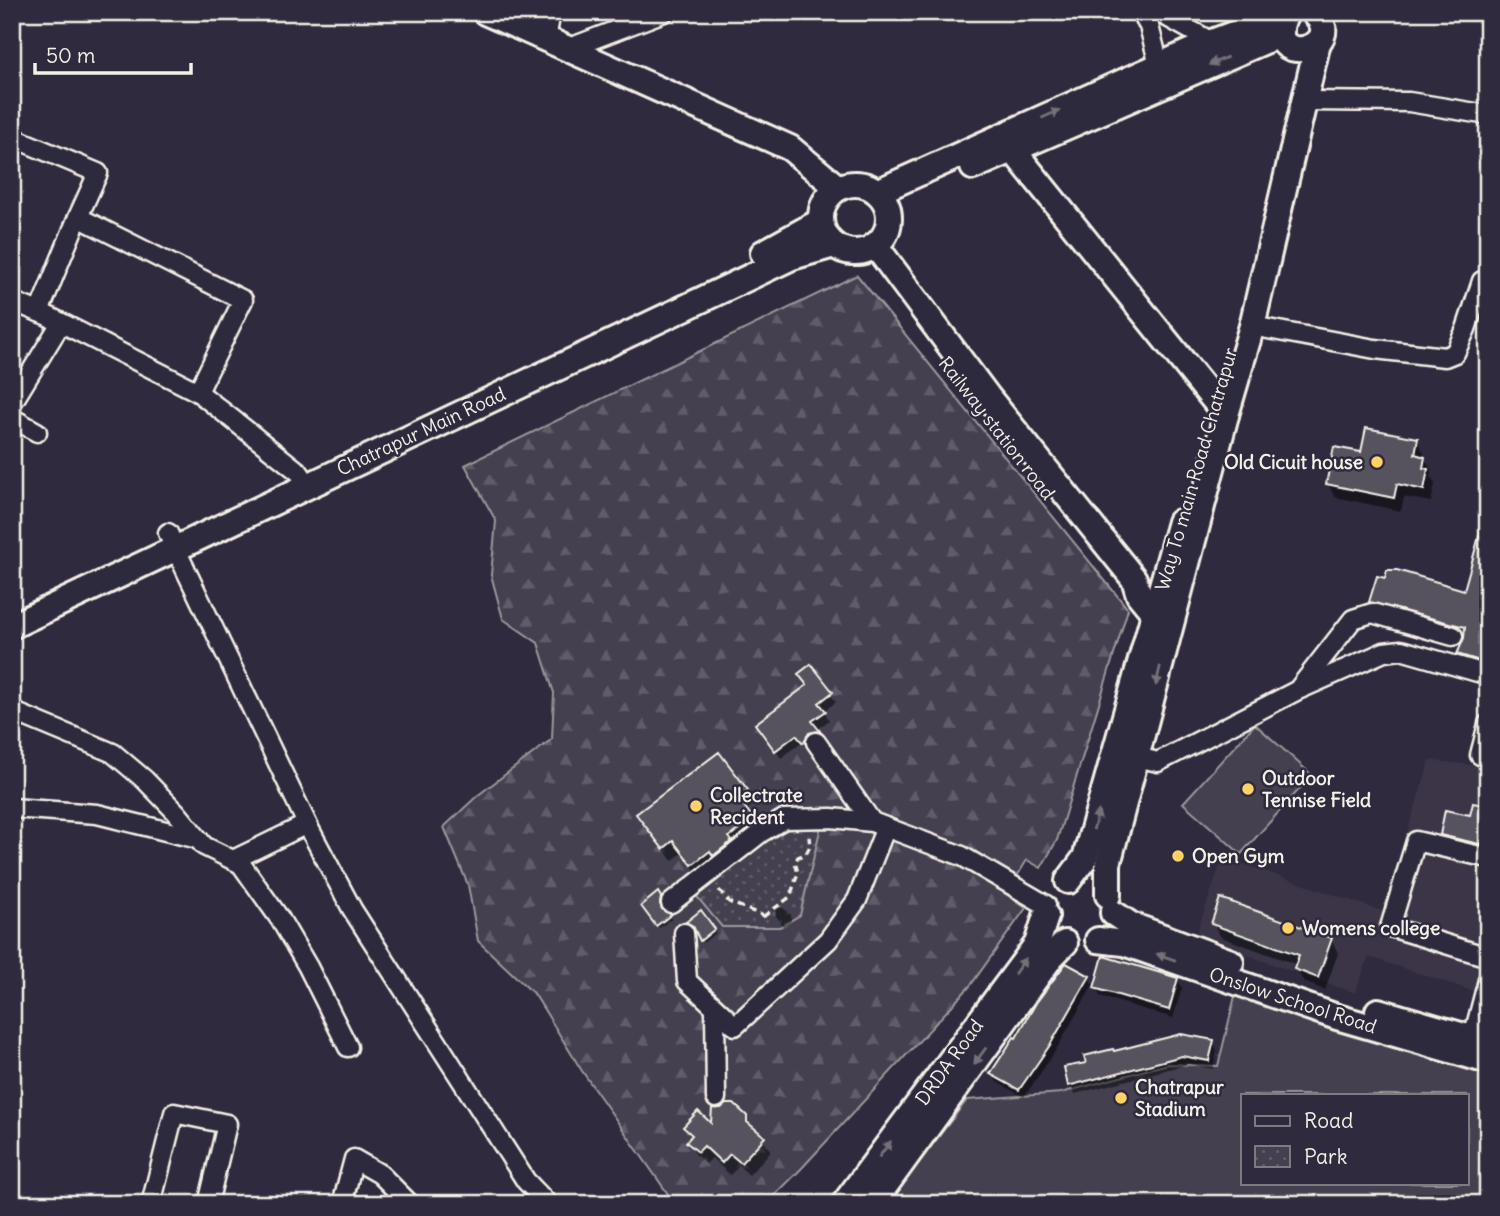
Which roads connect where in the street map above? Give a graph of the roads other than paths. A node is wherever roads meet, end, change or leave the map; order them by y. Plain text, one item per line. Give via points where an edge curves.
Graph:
1 (485, 12) edge
2 (551, 12) edge
3 (664, 12) edge
4 (1141, 12) edge
5 (1158, 12) edge
6 (1313, 12) edge
7 (1286, 20) edge
8 (1212, 42) junction
9 (556, 44) junction
10 (1311, 46) junction
11 (1160, 65) junction
12 (1306, 101) junction
13 (1488, 115) edge
14 (12, 137) edge
15 (1007, 143) junction
16 (838, 188) junction
17 (882, 199) junction
18 (78, 217) junction
19 (821, 221) junction
20 (834, 245) junction
21 (868, 248) junction
22 (1488, 279) edge
23 (12, 301) edge
24 (39, 312) junction
25 (61, 323) junction
26 (1252, 326) junction
27 (198, 392) junction
28 (12, 402) edge
29 (1220, 408) junction
30 (12, 418) edge
31 (37, 432) dead end
32 (303, 478) junction
33 (171, 541) junction
34 (12, 609) edge
35 (1154, 613) junction
36 (12, 626) edge
37 (1453, 636) dead end
38 (1488, 675) edge
39 (1298, 690) junction
40 (12, 710) edge
41 (1488, 724) edge
42 (816, 741) dead end
43 (1480, 755) dead end
44 (1137, 757) junction
45 (12, 808) edge
46 (307, 824) junction
47 (879, 824) junction
48 (198, 839) junction
49 (1488, 858) edge
50 (233, 860) junction
51 (1068, 881) junction
52 (671, 902) dead end
53 (1110, 904) junction
54 (1046, 910) junction
55 (684, 933) dead end
56 (1098, 940) junction
57 (1065, 943) junction
58 (1488, 957) edge
59 (1488, 981) edge
60 (715, 1008) junction
61 (348, 1047) dead end
62 (1479, 1049) edge
63 (716, 1098) dead end
64 (151, 1204) edge
65 (208, 1204) edge
66 (342, 1204) edge
67 (410, 1204) edge
68 (548, 1204) edge
69 (844, 1204) edge
70 (872, 1204) edge

1 - 9 main road
2 - 9 street
3 - 9 street
4 - 11 street
5 - 8 street
6 - 10 main road via 1321,23 1321,36
7 - 8 main road
7 - 10 main road via 1288,46
7 -> 15 main road
8 - 11 main road
9 - 16 main road via 790,148
10 - 12 main road, Way To main Road Chatrapur
10 - 29 main road, Way To main Road Chatrapur
15 -> 11 main road
12 - 13 street via 1409,102
12 - 26 main road, Way To main Road Chatrapur
14 - 18 street via 98,173
15 - 17 main road
15 - 29 main road
16 - 17 main road via 861,185
16 - 19 main road via 823,205
17 - 21 main road via 888,228
18 - 24 street
18 - 27 street via 243,300
19 - 20 main road
19 - 32 main road, Chatrapur Main Road via 787,242
20 - 21 main road via 844,250
20 - 32 main road, Chatrapur Main Road via 792,257
21 - 35 main road, Railway station road via 1134,579
22 - 26 street via 1482,281 1455,353 1445,357
23 - 24 street
24 - 25 street
25 - 27 street
25 - 28 street
26 - 29 main road, Way To main Road Chatrapur
27 - 32 street
29 - 35 main road, Way To main Road Chatrapur
29 - 35 main road, Way To main Road Chatrapur via 1181,586
30 - 31 street
32 - 33 main road, Chatrapur Main Road
33 - 34 main road, Chatrapur Main Road
33 - 36 main road, Chatrapur Main Road
33 - 46 street
35 -> 44 main road
51 -> 35 main road, Way To main Road Chatrapur via 1085,858
37 - 39 street via 1372,613 1353,619
38 - 39 street via 1401,650 1384,652
39 - 44 street via 1158,762
40 - 48 street via 113,753 145,780
41 - 43 street
42 - 47 street
44 - 53 main road via 1108,864
45 - 48 street via 97,814
46 - 50 street
46 - 68 street via 359,920 526,1181
47 - 52 street via 784,819
47 - 54 street via 962,856
47 - 60 street via 857,900 828,940 735,1026
48 - 50 street
49 - 58 street via 1416,841 1390,927
50 - 61 street via 241,864 280,919
51 - 53 main road via 1087,880 1102,888
51 - 54 main road via 1058,886
53 - 56 main road via 1106,932
53 - 62 main road, Onslow School Road via 1131,925
54 - 57 main road via 1053,933
69 -> 54 main road, DRDA Road via 1037,944
55 - 60 street via 687,981
56 - 57 main road via 1088,945
62 -> 56 main road, Onslow School Road via 1337,1017 1124,943
57 -> 70 main road, DRDA Road
59 - 62 street
60 - 63 street
64 - 65 street via 174,1113 228,1124
66 - 67 street via 354,1159 380,1174

